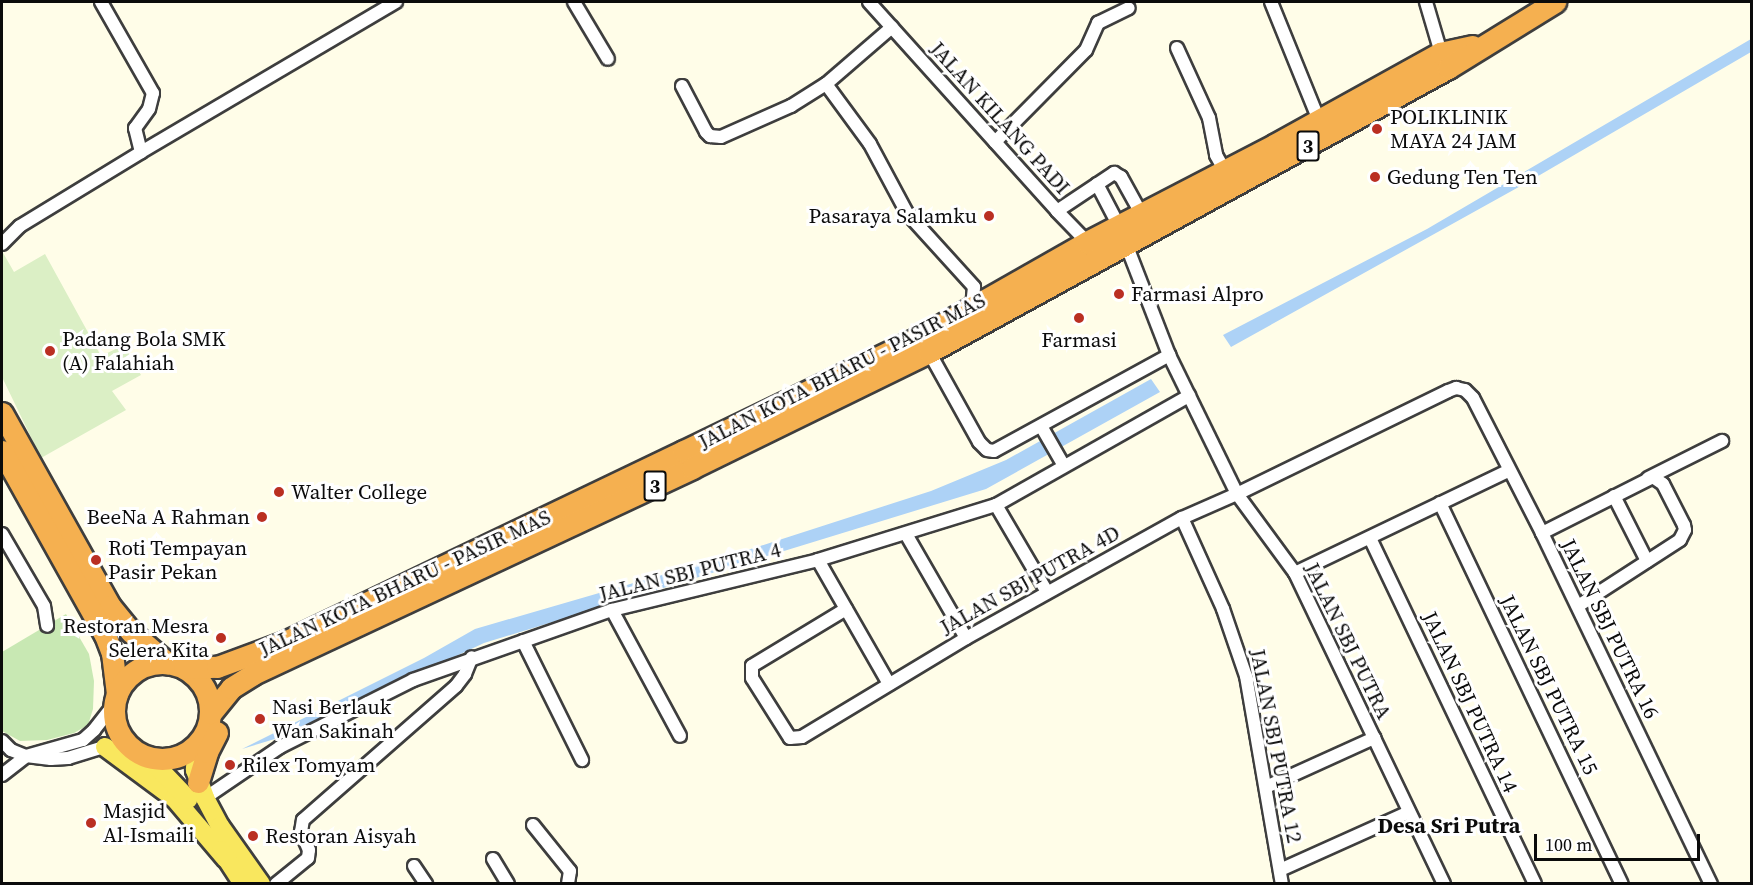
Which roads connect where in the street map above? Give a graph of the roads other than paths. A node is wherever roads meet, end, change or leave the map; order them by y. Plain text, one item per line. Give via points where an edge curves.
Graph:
1 (102, 2) edge
2 (396, 2) edge
3 (573, 2) edge
4 (869, 2) edge
5 (1271, 2) edge
6 (1426, 2) edge
7 (1555, 2) edge
8 (1129, 8) dead end
9 (892, 27) junction
10 (1487, 42) junction
11 (1178, 48) dead end
12 (1441, 53) junction
13 (608, 59) dead end
14 (826, 84) junction
15 (682, 86) dead end
16 (1319, 120) junction
17 (995, 142) junction
18 (141, 152) junction
19 (1224, 171) junction
20 (1097, 184) junction
21 (1057, 211) junction
22 (1142, 215) junction
23 (1123, 236) junction
24 (1088, 242) junction
25 (2, 244) edge
26 (1103, 258) junction
27 (973, 297) junction
28 (929, 352) junction
29 (1169, 355) junction
30 (1470, 394) joint
31 (1189, 396) junction
32 (2, 413) edge
33 (1042, 428) junction
34 (1722, 441) dead end
35 (2, 451) edge
36 (1062, 464) junction
37 (1508, 471) junction
38 (1647, 479) junction
39 (1237, 494) junction
40 (1614, 496) junction
41 (1440, 503) junction
42 (996, 505) junction
43 (1182, 518) junction
44 (1542, 533) junction
45 (2, 534) edge
46 (906, 534) junction
47 (1370, 538) junction
48 (819, 560) junction
49 (1647, 561) junction
50 (1295, 573) junction
51 (1047, 592) junction
52 (1578, 606) junction
53 (846, 609) junction
54 (612, 610) junction
55 (47, 626) dead end
56 (966, 638) junction
57 (523, 641) junction
58 (472, 657) junction
59 (176, 666) junction
60 (270, 667) junction
61 (889, 684) junction
62 (116, 698) junction
63 (211, 713) junction
64 (680, 736) dead end
65 (1374, 738) junction
66 (2, 741) edge
67 (197, 745) junction
68 (105, 747) junction
69 (142, 754) junction
70 (26, 756) junction
71 (582, 760) dead end
72 (2, 776) edge
73 (1266, 787) junction
74 (201, 790) junction
75 (1409, 812) junction
76 (533, 825) dead end
77 (226, 859) junction
78 (493, 860) dead end
79 (414, 866) dead end
80 (1280, 870) junction
81 (239, 882) edge
82 (1443, 883) edge
83 (261, 884) edge
84 (276, 884) edge
85 (426, 884) edge
86 (508, 884) edge
87 (568, 884) edge
88 (1282, 884) edge
89 (1534, 884) edge
90 (1622, 884) edge
91 (1710, 884) edge

1 - 18 street via 153,93 149,109 135,128
2 - 18 street
3 - 13 street
4 - 9 street, JALAN KILANG PADI
5 - 16 street
6 - 12 street
7 - 10 highway, JALAN KOTA BHARU - PASIR MAS / 3
8 - 17 street via 1098,24 1086,50
9 - 14 street
9 - 17 street, JALAN KILANG PADI
10 - 12 highway, JALAN KOTA BHARU - PASIR MAS / 3
10 - 23 highway, JALAN KOTA BHARU - PASIR MAS / 3 via 1448,68
11 - 19 street via 1209,118 1216,155
12 - 16 highway, JALAN KOTA BHARU - PASIR MAS / 3
14 - 15 street via 765,119 715,138 706,132
14 - 27 street via 870,144 907,213
16 - 19 highway, JALAN KOTA BHARU - PASIR MAS / 3
17 - 21 street, JALAN KILANG PADI
18 - 25 street via 21,226
19 - 22 highway, JALAN KOTA BHARU - PASIR MAS / 3
20 - 21 street
20 - 22 street via 1114,173 1120,177
20 - 23 street, JALAN SBJ PUTRA
21 - 24 street, JALAN KILANG PADI
22 - 23 highway, JALAN KOTA BHARU - PASIR MAS / 3
23 - 24 highway, JALAN KOTA BHARU - PASIR MAS / 3
23 - 26 highway, JALAN KOTA BHARU - PASIR MAS / 3
23 - 29 street, JALAN SBJ PUTRA
24 - 26 street, JALAN KILANG PADI
24 - 27 highway, JALAN KOTA BHARU - PASIR MAS / 3
26 - 28 highway, JALAN KOTA BHARU - PASIR MAS / 3
27 - 59 highway, JALAN KOTA BHARU - PASIR MAS / 3 via 904,345 285,642 217,667
28 - 33 street via 987,450 1002,449
28 - 60 highway, JALAN KOTA BHARU - PASIR MAS / 3
29 - 31 street, JALAN SBJ PUTRA
29 - 33 street
30 - 37 street, JALAN SBJ PUTRA 16
30 - 39 street, JALAN SBJ PUTRA 4D via 1456,388 1448,391
31 - 36 street, JALAN SBJ PUTRA 4
31 - 39 street, JALAN SBJ PUTRA
32 - 59 highway via 110,606 130,632
33 - 36 street
34 - 38 street
35 - 62 highway via 105,635 112,653
36 - 42 street, JALAN SBJ PUTRA 4
37 - 41 street
37 - 44 street, JALAN SBJ PUTRA 16
38 - 40 street
38 - 49 street via 1659,479 1663,484 1685,530 1680,540
39 - 43 street, JALAN SBJ PUTRA 4D
39 - 50 street, JALAN SBJ PUTRA
40 - 44 street
40 - 49 street
41 - 47 street
41 - 90 street, JALAN SBJ PUTRA 15
42 - 46 street, JALAN SBJ PUTRA 4
42 - 51 street
43 - 51 street, JALAN SBJ PUTRA 4D
43 - 73 street, JALAN SBJ PUTRA 12 via 1238,646
44 - 52 street, JALAN SBJ PUTRA 16
45 - 55 street via 44,606
46 - 48 street, JALAN SBJ PUTRA 4
46 - 56 street
47 - 50 street
47 - 89 street, JALAN SBJ PUTRA 14
48 - 53 street
48 - 54 street, JALAN SBJ PUTRA 4
49 - 52 street
50 - 65 street, JALAN SBJ PUTRA
51 - 56 street, JALAN SBJ PUTRA 4D
52 - 91 street, JALAN SBJ PUTRA 16
53 - 61 street
53 - 61 street, JALAN SBJ PUTRA 4D via 756,662 750,672 752,678 785,733 796,739
54 - 57 street, JALAN SBJ PUTRA 4
54 - 64 street
56 - 61 street, JALAN SBJ PUTRA 4D
57 - 58 street, JALAN SBJ PUTRA 4
57 - 71 street
58 - 74 street, JALAN SBJ PUTRA 4 via 413,680
58 - 84 street via 456,686 303,820 301,832 309,850 308,858
59 - 62 highway via 156,663 137,670
59 - 63 highway via 204,687
60 - 63 highway, JALAN KOTA BHARU - PASIR MAS / 3 via 239,681
60 - 74 highway via 230,710 207,752
62 - 69 highway via 114,714 120,734
62 - 70 street via 83,740
63 - 67 highway
65 - 73 street
65 - 75 street, JALAN SBJ PUTRA
66 - 70 street via 10,750
67 - 69 highway via 175,758
67 - 74 main road via 194,760
68 - 69 street
68 - 70 street via 68,758
68 - 77 main road via 174,798
69 - 77 main road via 182,791
70 - 72 street
73 - 80 street, JALAN SBJ PUTRA 12
74 - 83 main road via 220,826
75 - 80 street
75 - 82 street, JALAN SBJ PUTRA
76 - 87 street via 570,871
77 - 81 main road
78 - 86 street
79 - 85 street
80 - 88 street, JALAN SBJ PUTRA 12

